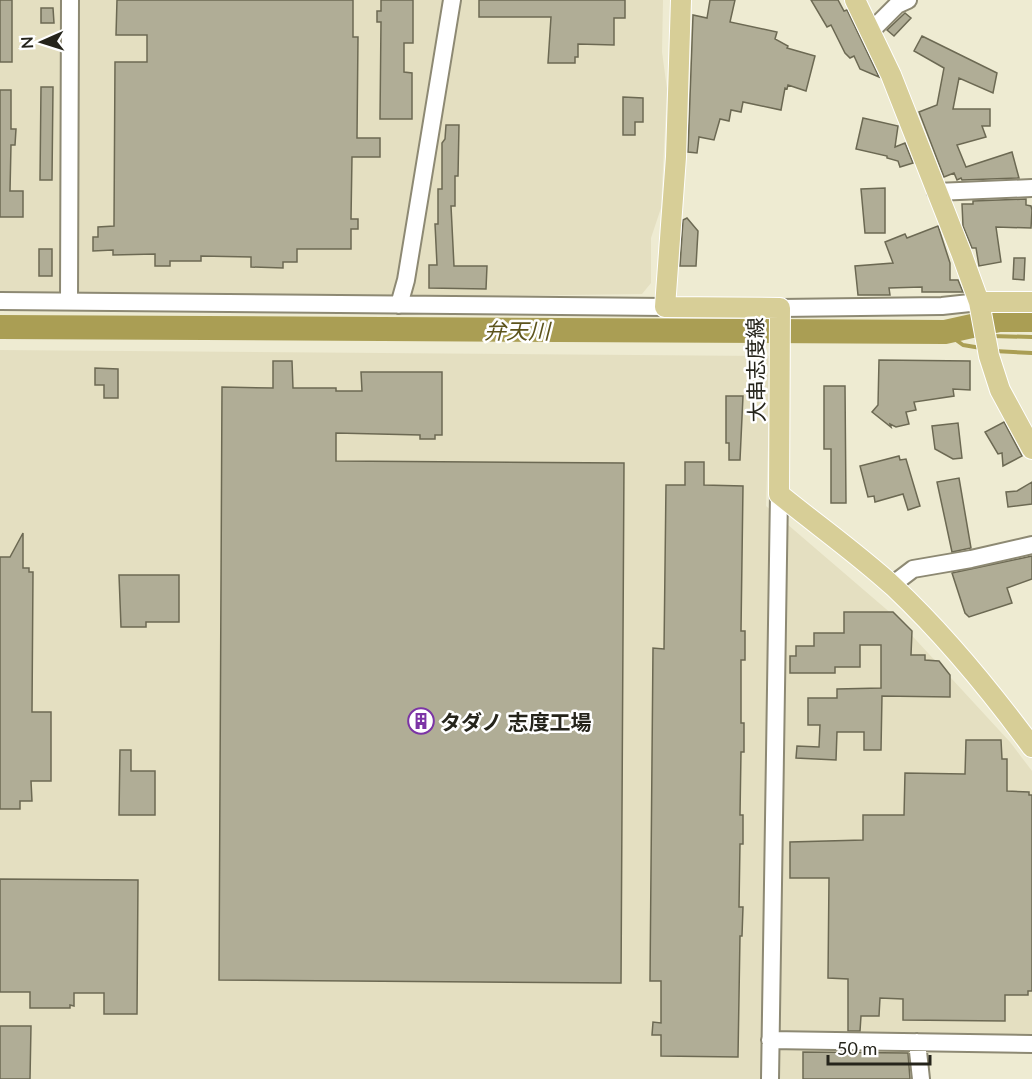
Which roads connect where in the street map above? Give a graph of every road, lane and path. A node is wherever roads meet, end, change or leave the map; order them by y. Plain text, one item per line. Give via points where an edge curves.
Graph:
1 (70, 0) edge
2 (452, 0) edge
3 (681, 0) edge
4 (855, 0) edge
5 (908, 0) edge
6 (870, 32) junction
7 (1032, 188) edge
8 (936, 192) junction
9 (0, 300) edge
10 (69, 301) junction
11 (979, 302) junction
12 (1032, 302) edge
13 (399, 305) junction
14 (665, 307) junction
15 (781, 316) junction
16 (1032, 448) edge
17 (779, 494) junction
18 (1032, 545) edge
19 (892, 585) junction
20 (1032, 747) edge
21 (770, 1040) junction
22 (917, 1042) junction
23 (1032, 1044) edge
24 (770, 1079) edge
25 (921, 1079) edge

1 - 10 street
2 - 13 street
3 - 14 main road via 676,157
4 - 6 main road
5 - 6 street via 897,5
6 - 8 main road via 891,75
7 - 8 street
8 - 11 main road
9 - 10 street
10 - 13 street
11 - 12 main road
11 - 15 street
11 - 16 main road via 1000,390
13 - 14 street
14 - 15 main road, 大串志度線
15 - 17 main road, 大串志度線
17 - 19 main road
17 - 21 street
18 - 19 street via 913,568
19 - 20 main road via 972,668
21 - 22 street
21 - 24 street
22 - 23 street
22 - 25 street

